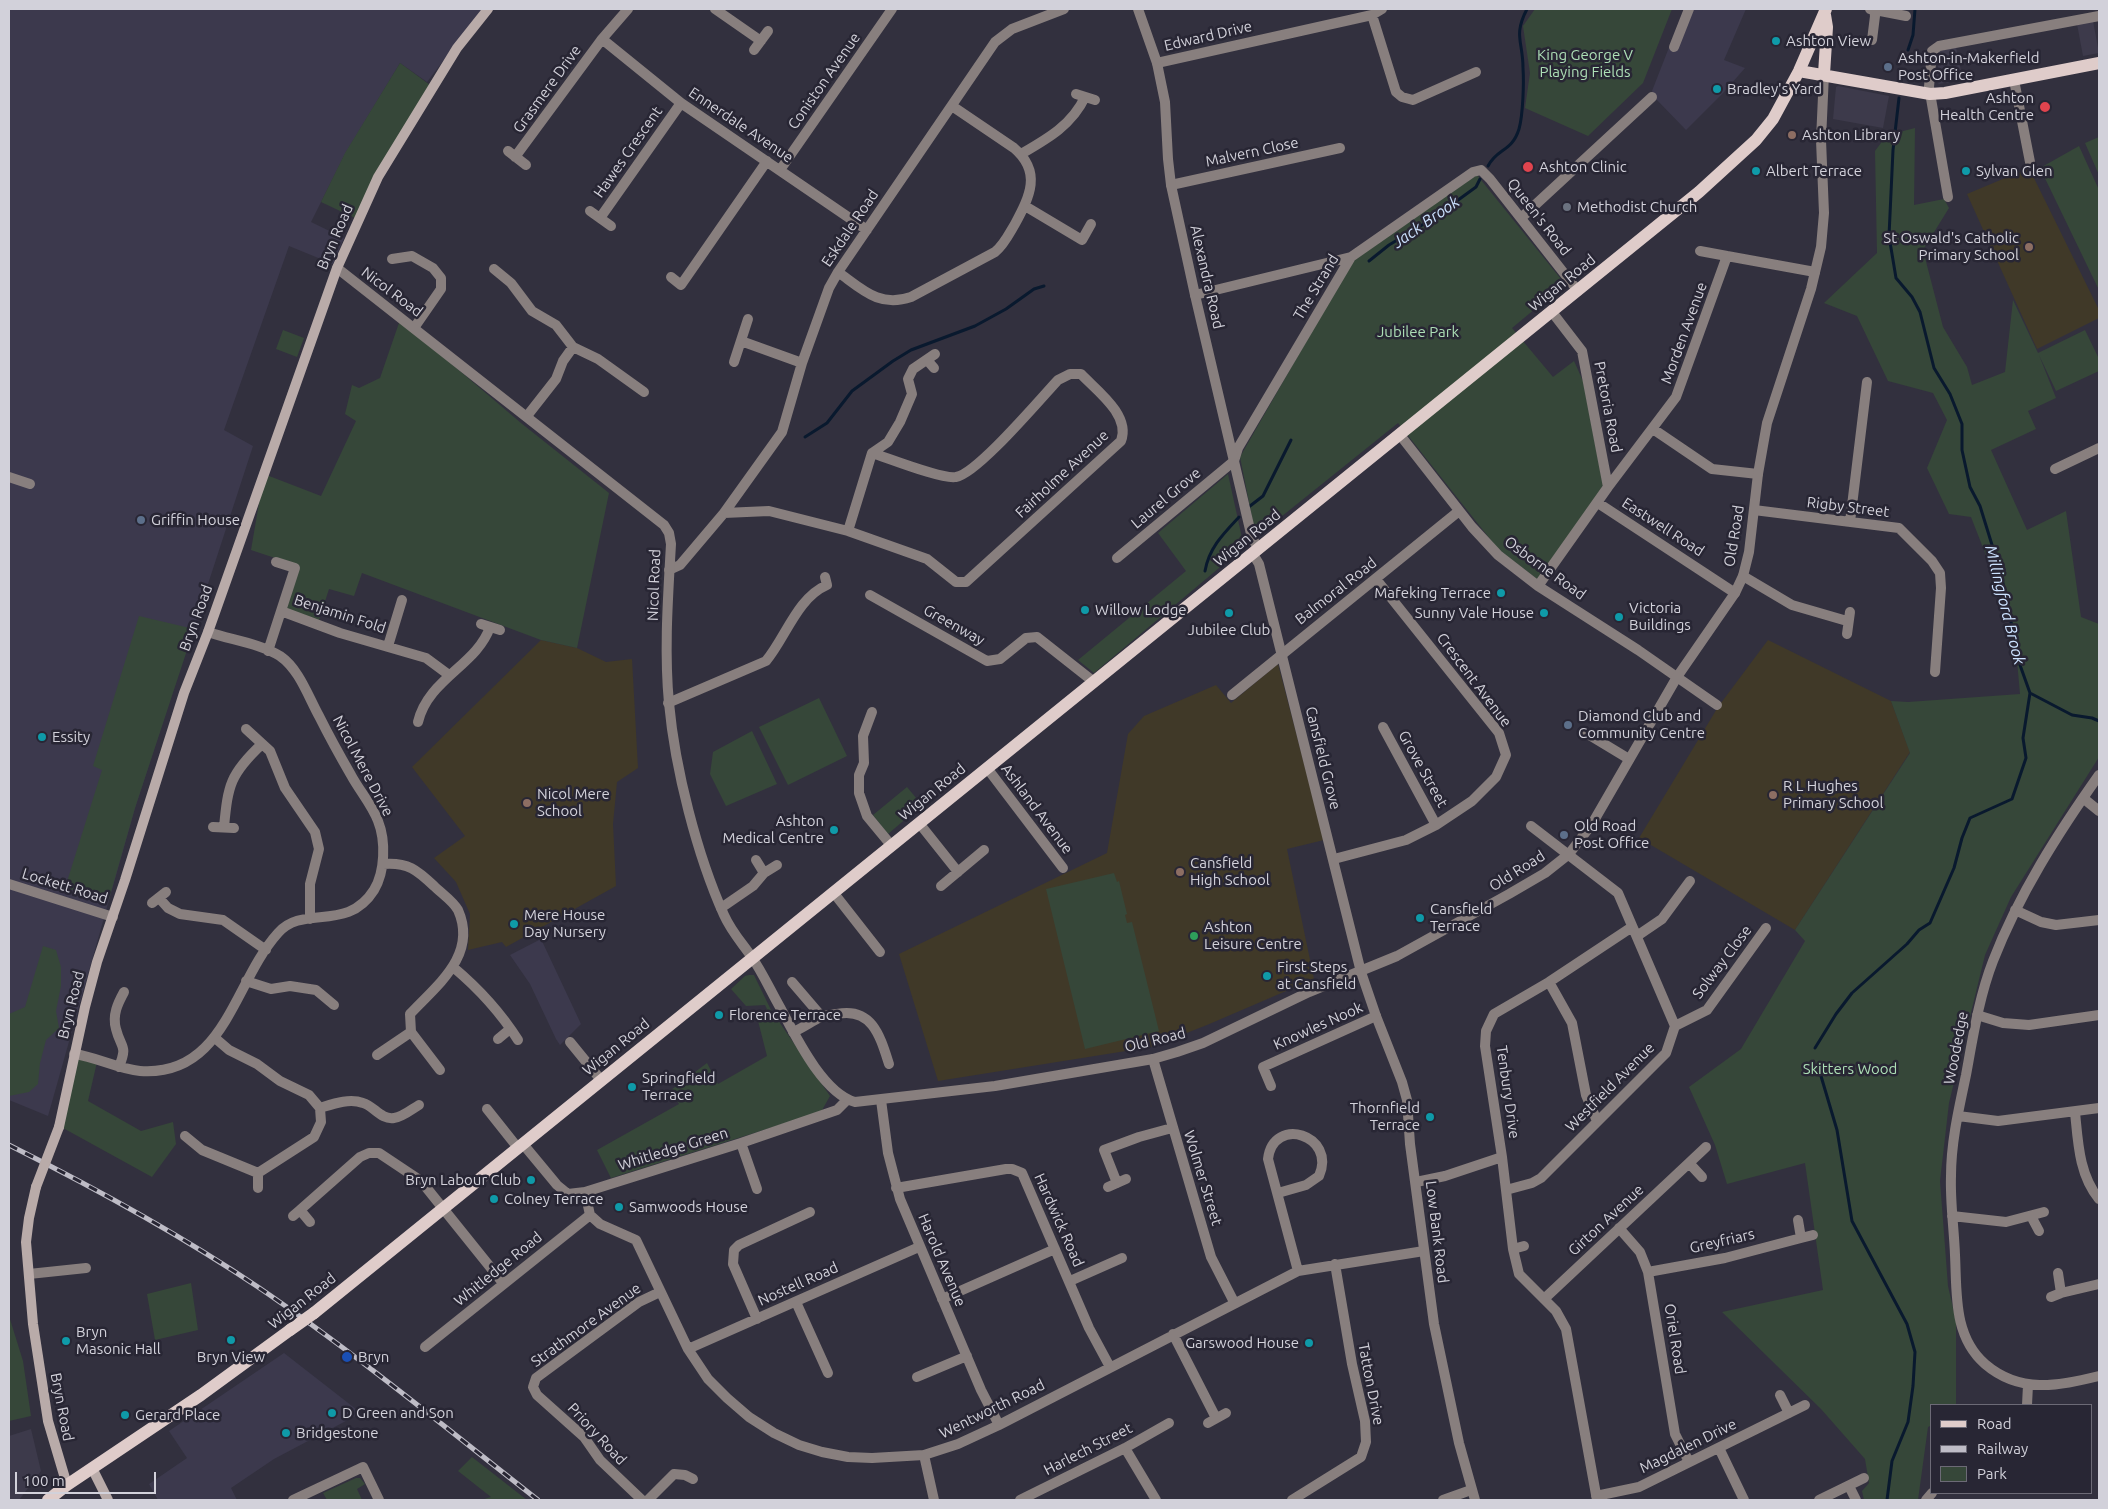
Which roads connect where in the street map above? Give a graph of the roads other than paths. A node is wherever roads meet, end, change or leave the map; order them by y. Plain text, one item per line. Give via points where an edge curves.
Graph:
1 (488, 9) edge
2 (628, 9) edge
3 (715, 9) edge
4 (892, 9) edge
5 (1064, 9) edge
6 (1138, 9) edge
7 (1382, 9) edge
8 (1689, 9) edge
9 (1873, 9) edge
10 (1825, 12) edge
11 (1372, 15) junction
12 (1906, 16) dead end
13 (2099, 16) edge
14 (768, 31) dead end
15 (602, 40) junction
16 (1872, 40) dead end
17 (761, 41) junction
18 (1674, 46) dead end
19 (754, 50) dead end
20 (1157, 63) junction
21 (2099, 63) edge
22 (1799, 71) junction
23 (1476, 72) dead end
24 (1824, 74) junction
25 (2014, 80) junction
26 (1930, 94) junction
27 (1085, 97) dead end
28 (1652, 97) dead end
29 (681, 103) junction
30 (952, 106) junction
31 (1340, 149) dead end
32 (1021, 154) junction
33 (766, 161) junction
34 (2030, 162) dead end
35 (526, 164) dead end
36 (780, 170) junction
37 (1473, 172) joint
38 (1171, 185) junction
39 (1948, 197) dead end
40 (1025, 206) junction
41 (590, 211) dead end
42 (600, 218) junction
43 (1521, 218) junction
44 (1091, 224) dead end
45 (611, 226) dead end
46 (867, 230) junction
47 (1700, 251) dead end
48 (1727, 256) junction
49 (1351, 258) junction
50 (392, 259) dead end
51 (337, 268) junction
52 (493, 268) dead end
53 (838, 272) junction
54 (1815, 272) junction
55 (671, 277) dead end
56 (1578, 291) junction
57 (1194, 295) junction
58 (1552, 312) junction
59 (748, 319) dead end
60 (414, 328) junction
61 (741, 341) junction
62 (573, 348) junction
63 (932, 360) dead end
64 (734, 362) dead end
65 (802, 363) junction
66 (1867, 382) dead end
67 (646, 392) dead end
68 (527, 416) junction
69 (1653, 429) junction
70 (1400, 435) junction
71 (2099, 448) edge
72 (872, 453) junction
73 (1234, 461) junction
74 (2055, 469) dead end
75 (1758, 474) junction
76 (9, 477) edge
77 (30, 484) dead end
78 (1608, 487) junction
79 (1598, 503) junction
80 (1754, 510) junction
81 (1460, 511) junction
82 (724, 513) junction
83 (1850, 522) junction
84 (848, 531) junction
85 (1256, 552) junction
86 (1117, 558) dead end
87 (276, 562) dead end
88 (669, 570) junction
89 (1743, 576) junction
90 (825, 577) dead end
91 (1376, 580) junction
92 (1538, 586) junction
93 (1736, 593) junction
94 (870, 595) dead end
95 (403, 600) dead end
96 (282, 611) junction
97 (490, 627) dead end
98 (208, 632) junction
99 (1847, 634) dead end
100 (388, 646) junction
101 (268, 651) junction
102 (1282, 654) junction
103 (1935, 672) dead end
104 (449, 675) junction
105 (1677, 678) junction
106 (1094, 682) junction
107 (1232, 695) dead end
108 (668, 703) junction
109 (1717, 706) dead end
110 (872, 712) dead end
111 (418, 722) dead end
112 (1383, 727) dead end
113 (246, 729) dead end
114 (1586, 734) dead end
115 (262, 744) junction
116 (1629, 759) junction
117 (987, 768) junction
118 (2099, 775) edge
119 (2083, 798) junction
120 (2099, 811) edge
121 (919, 823) junction
122 (1436, 825) junction
123 (1531, 826) dead end
124 (224, 828) dead end
125 (891, 845) junction
126 (984, 850) dead end
127 (1569, 854) junction
128 (1334, 859) junction
129 (756, 860) dead end
130 (383, 864) junction
131 (777, 865) dead end
132 (1063, 868) dead end
133 (764, 872) junction
134 (958, 872) junction
135 (1690, 881) dead end
136 (9, 884) edge
137 (941, 886) dead end
138 (833, 892) junction
139 (159, 898) dead end
140 (721, 908) junction
141 (2015, 910) junction
142 (112, 917) junction
143 (310, 918) junction
144 (2099, 920) edge
145 (1766, 928) dead end
146 (1635, 932) junction
147 (266, 950) junction
148 (880, 952) dead end
149 (752, 957) junction
150 (453, 967) junction
151 (1361, 972) junction
152 (246, 981) junction
153 (792, 982) dead end
154 (1549, 982) junction
155 (125, 990) dead end
156 (334, 1005) dead end
157 (1977, 1015) junction
158 (2099, 1015) edge
159 (822, 1016) junction
160 (1376, 1016) junction
161 (1675, 1026) junction
162 (510, 1029) junction
163 (411, 1032) junction
164 (793, 1032) junction
165 (215, 1038) junction
166 (498, 1039) dead end
167 (518, 1040) dead end
168 (570, 1042) dead end
169 (74, 1054) junction
170 (377, 1055) dead end
171 (1153, 1059) junction
172 (888, 1064) dead end
173 (119, 1067) junction
174 (440, 1070) dead end
175 (601, 1080) junction
176 (1271, 1086) dead end
177 (847, 1100) junction
178 (881, 1100) junction
179 (420, 1104) dead end
180 (320, 1108) junction
181 (2099, 1108) edge
182 (487, 1109) dead end
183 (2074, 1112) junction
184 (1958, 1116) junction
185 (1597, 1120) junction
186 (1172, 1128) junction
187 (184, 1133) dead end
188 (741, 1143) junction
189 (521, 1146) junction
190 (1706, 1147) dead end
191 (1502, 1157) junction
192 (1689, 1163) junction
193 (258, 1174) junction
194 (1702, 1177) dead end
195 (1416, 1182) junction
196 (1117, 1183) dead end
197 (258, 1188) dead end
198 (896, 1188) junction
199 (757, 1189) dead end
200 (1506, 1190) junction
201 (585, 1192) junction
202 (1278, 1193) junction
203 (2099, 1199) edge
204 (443, 1209) junction
205 (810, 1212) dead end
206 (2044, 1212) dead end
207 (590, 1214) junction
208 (1952, 1216) junction
209 (2032, 1216) junction
210 (1798, 1220) dead end
211 (310, 1222) dead end
212 (1619, 1228) junction
213 (2039, 1231) dead end
214 (1813, 1235) dead end
215 (1801, 1238) junction
216 (919, 1247) junction
217 (1055, 1249) junction
218 (1424, 1251) junction
219 (1122, 1258) dead end
220 (1335, 1264) junction
221 (86, 1268) dead end
222 (1298, 1270) junction
223 (1648, 1272) junction
224 (28, 1274) junction
225 (2058, 1274) dead end
226 (1070, 1281) junction
227 (503, 1283) junction
228 (2099, 1284) edge
229 (660, 1292) junction
230 (942, 1299) junction
231 (1544, 1299) junction
232 (796, 1302) junction
233 (1234, 1302) junction
234 (757, 1318) junction
235 (1173, 1334) junction
236 (425, 1347) dead end
237 (688, 1350) junction
238 (967, 1356) junction
239 (927, 1361) dead end
240 (1110, 1367) junction
241 (931, 1371) junction
242 (828, 1373) dead end
243 (2099, 1376) edge
244 (917, 1377) dead end
245 (2028, 1385) junction
246 (533, 1386) joint
247 (1780, 1395) dead end
248 (2026, 1404) edge
249 (1805, 1405) dead end
250 (1789, 1413) junction
251 (1226, 1414) dead end
252 (1170, 1423) dead end
253 (999, 1425) junction
254 (1125, 1448) junction
255 (1719, 1448) junction
256 (924, 1455) junction
257 (1689, 1462) junction
258 (92, 1468) junction
259 (693, 1478) dead end
260 (1864, 1478) dead end
261 (66, 1485) junction
262 (1849, 1486) junction
263 (1473, 1495) edge
264 (1596, 1498) edge
265 (48, 1500) edge
266 (108, 1500) edge
267 (293, 1500) edge
268 (379, 1500) edge
269 (642, 1500) edge
270 (648, 1500) edge
271 (934, 1500) edge
272 (1020, 1500) edge
273 (1156, 1500) edge
274 (1292, 1500) edge
275 (1443, 1500) edge
276 (1744, 1500) edge
277 (1819, 1500) edge
278 (1856, 1500) edge

1 - 51 main road, Bryn Road via 457,48 378,176
2 - 15 street, Grasmere Drive
3 - 17 street
4 - 36 street, Coniston Avenue
5 - 30 street, Eskdale Road via 1003,34
6 - 20 street, Alexandra Road
7 - 11 street, Edward Drive
8 - 18 street
9 - 12 street
9 - 16 street
10 - 22 main road, Wigan Road
10 - 24 main road, Wigan Road
11 - 20 street, Edward Drive
11 - 23 street via 1396,92 1402,98 1413,100
13 - 26 street via 1939,46 1932,51
14 - 17 street
15 - 29 street, Ennerdale Avenue
15 - 35 street, Grasmere Drive via 511,154
17 - 19 street
20 - 38 street, Alexandra Road via 1165,102
21 - 25 main road
22 - 24 main road
22 - 56 main road, Wigan Road via 1773,119 1756,140 1699,192
24 - 26 main road
24 - 54 street, Old Road via 1821,140 1824,213
25 - 26 main road
25 - 34 street
26 - 39 street
27 - 32 street via 1066,125
28 - 43 street
29 - 33 street, Ennerdale Avenue
29 - 42 street, Hawes Crescent
30 - 32 street
30 - 46 street, Eskdale Road
31 - 38 street, Malvern Close
32 - 40 street via 1029,167 1031,179
33 - 36 street, Ennerdale Avenue
33 - 55 street via 682,285
36 - 46 street, Ennerdale Avenue
37 - 43 street, Queen's Road via 1481,170
37 - 49 street, The Strand
38 - 57 street, Alexandra Road
40 - 44 street via 1082,240
40 - 53 street via 999,248 903,299 890,301 878,298
41 - 42 street, Hawes Crescent
42 - 45 street, Hawes Crescent
43 - 56 street, Queen's Road
46 - 53 street, Eskdale Road
47 - 48 street
48 - 54 street
48 - 69 street, Morden Avenue via 1676,398
49 - 57 street
49 - 73 street, The Strand via 1238,448
50 - 60 street via 412,256 433,268 441,278 441,289
51 - 60 street, Nicol Road
51 - 98 main road, Bryn Road
52 - 62 street via 511,283 532,311 556,325
53 - 65 street, Eskdale Road
54 - 75 street, Old Road via 1768,423
56 - 58 main road, Wigan Road
57 - 73 street, Alexandra Road
58 - 70 main road, Wigan Road
58 - 78 street, Pretoria Road via 1582,350
59 - 61 street
60 - 68 street, Nicol Road
61 - 64 street
61 - 65 street
62 - 67 street via 598,359
62 - 68 street via 562,361 556,379
63 - 72 street via 913,369 908,379 912,394 896,429 888,442
65 - 82 street, Eskdale Road via 782,432
66 - 83 street
68 - 88 street, Nicol Road via 664,525 671,544
69 - 75 street via 1712,470
69 - 78 street, Morden Avenue
70 - 81 street, Osborne Road
70 - 85 main road, Wigan Road
71 - 74 street
72 - 84 street
72 - 84 street, Fairholme Avenue via 934,474 956,477 973,468 993,450 1058,380 1070,374 1081,374 1122,421 1121,441 966,582 956,582 927,559
73 - 85 street, Alexandra Road
73 - 86 street, Laurel Grove
75 - 80 street, Old Road
76 - 77 street
78 - 79 street, Morden Avenue
79 - 92 street, Morden Avenue
79 - 93 street, Eastwell Road
80 - 83 street, Rigby Street
80 - 89 street, Old Road
81 - 91 street, Balmoral Road
81 - 92 street, Osborne Road via 1498,555
82 - 84 street, Fairholme Avenue via 769,511
82 - 88 street, Eskdale Road via 680,565
83 - 103 street, Rigby Street via 1900,528 1940,573
85 - 102 street, Cansfield Grove
85 - 106 main road, Wigan Road
87 - 96 street, Benjamin Fold via 295,568
88 - 108 street, Nicol Road
89 - 93 street, Old Road
89 - 99 street via 1792,604 1849,616
90 - 108 street via 827,585 804,602 766,661
91 - 102 street, Balmoral Road
91 - 122 street, Crescent Avenue via 1499,733 1506,756 1496,778 1472,802
92 - 105 street, Osborne Road
93 - 105 street, Old Road
94 - 106 street, Greenway via 987,661 1000,659 1026,638 1037,637
95 - 100 street, Benjamin Fold
96 - 100 street, Benjamin Fold via 340,633
96 - 101 street, Benjamin Fold
97 - 104 street via 481,644
98 - 101 street, Nicol Mere Drive
98 - 142 main road, Bryn Road via 184,693
100 - 104 street, Benjamin Fold via 433,661
101 - 130 street, Nicol Mere Drive via 296,672 378,821
102 - 107 street, Balmoral Road
102 - 128 street, Cansfield Grove
104 - 111 street via 424,704
105 - 109 street, Osborne Road
105 - 116 street, Old Road
106 - 117 main road, Wigan Road
108 - 140 street, Nicol Road via 694,829
110 - 125 street via 863,736 864,763 859,774 859,793 867,816
112 - 122 street, Grove Street
113 - 115 street
114 - 116 street
115 - 124 street via 232,778
115 - 143 street via 274,758 285,788 318,840 317,860 310,884
116 - 127 street, Old Road via 1592,824
117 - 121 main road, Wigan Road
117 - 132 street, Ashland Avenue
118 - 119 street, Woodedge
119 - 120 street
119 - 141 street, Woodedge
121 - 125 main road, Wigan Road
121 - 134 street
122 - 128 street, Crescent Avenue via 1406,840
123 - 127 street
125 - 138 main road, Wigan Road
126 - 134 street
127 - 146 street via 1618,893
127 - 151 street, Old Road via 1509,894 1397,956
128 - 151 street, Cansfield Grove
129 - 133 street
130 - 143 street, Nicol Mere Drive via 373,892 361,905 340,916
130 - 150 street via 394,863 416,870 457,909 463,928 462,951
131 - 133 street
133 - 140 street via 753,886
134 - 137 street
135 - 146 street, Tenbury Drive via 1662,919
136 - 142 street, Lockett Road
138 - 148 street
138 - 149 main road, Wigan Road
139 - 147 street via 180,914 223,920
140 - 149 street, Nicol Road
141 - 144 street via 2056,926
141 - 157 street, Woodedge via 1992,962
142 - 169 main road, Bryn Road via 90,984
143 - 147 street, Nicol Mere Drive via 282,929
145 - 161 street, Solway Close via 1707,1010
146 - 154 street, Tenbury Drive
146 - 161 street
147 - 152 street, Nicol Mere Drive
149 - 164 street
149 - 175 main road, Wigan Road
150 - 162 street via 472,983
150 - 163 street via 410,1014
151 - 160 street, Low Bank Road
151 - 171 street, Old Road via 1309,992 1203,1042
152 - 156 street via 271,989 290,986 316,990
152 - 165 street, Nicol Mere Drive
153 - 159 street
154 - 185 street via 1572,1023 1586,1095
154 - 191 street, Tenbury Drive via 1494,1014 1486,1031 1485,1046
155 - 173 street via 115,1016 124,1049
157 - 158 street via 2003,1023 2029,1025
157 - 184 street, Woodedge
159 - 164 street
159 - 172 street via 858,1013 870,1022 881,1038
160 - 176 street, Knowles Nook via 1263,1067
160 - 195 street, Low Bank Road via 1407,1100
161 - 185 street, Westfield Avenue via 1666,1053
162 - 166 street
162 - 167 street
163 - 170 street
163 - 174 street
164 - 177 street via 822,1076
165 - 173 street, Nicol Mere Drive via 202,1052 174,1067 143,1071
165 - 180 street via 280,1081 309,1095
168 - 175 street
169 - 173 street, Nicol Mere Drive
169 - 224 main road, Bryn Road, bridge via 59,1127 36,1187 29,1218 26,1242
171 - 178 street, Old Road via 995,1086
171 - 186 street, Wolmer Street
175 - 189 main road, Wigan Road
177 - 178 street, Old Road
177 - 188 street, Whitledge Green via 837,1110
178 - 198 street, Harold Avenue
179 - 180 street via 394,1118 384,1117 370,1106 356,1101
180 - 193 street via 321,1122 314,1137
181 - 183 street
182 - 189 street
183 - 184 street via 1998,1121
183 - 203 street via 2083,1171
184 - 208 street, Woodedge via 1950,1173
185 - 200 street, Westfield Avenue via 1541,1178
186 - 196 street via 1104,1150
186 - 233 street, Wolmer Street via 1211,1258
187 - 193 street via 202,1150
188 - 199 street
188 - 201 street, Whitledge Green
189 - 201 street, Whitledge Green via 568,1194
189 - 204 main road, Wigan Road
190 - 192 street, Girton Avenue
191 - 195 street
191 - 200 street, Tenbury Drive
192 - 194 street
192 - 212 street, Girton Avenue
193 - 197 street
195 - 218 street, Low Bank Road
198 - 216 street, Harold Avenue
198 - 217 street, Hardwick Road via 1006,1169 1017,1170 1024,1177
200 - 231 street, Tenbury Drive via 1519,1248 1519,1274
201 - 207 street
202 - 202 street via 1268,1159 1269,1150 1280,1138 1296,1134 1310,1137 1322,1162 1319,1176 1306,1185
202 - 222 street
204 - 211 street via 421,1181 374,1152 360,1156 296,1213
204 - 227 street
204 - 258 main road, Wigan Road, bridge via 314,1313
205 - 234 street via 734,1250 733,1264
206 - 209 street
207 - 227 street, Whitledge Road
207 - 229 street, Wentworth Road via 600,1224 636,1240
208 - 209 street via 2006,1222
208 - 245 street, Woodedge via 1959,1322 1975,1353 1985,1364 2007,1378
209 - 213 street
210 - 215 street
212 - 223 street, Oriel Road via 1640,1252
212 - 231 street, Girton Avenue
214 - 215 street, Greyfriars
215 - 223 street, Greyfriars via 1725,1258
216 - 230 street, Harold Avenue
216 - 232 street, Nostell Road
217 - 226 street, Hardwick Road
217 - 230 street
218 - 220 street, Wentworth Road
218 - 263 street, Low Bank Road via 1434,1324
219 - 226 street
220 - 222 street, Wentworth Road
220 - 274 street, Tatton Drive via 1365,1421 1366,1442 1361,1457
221 - 224 street
222 - 233 street, Wentworth Road
223 - 257 street, Oriel Road via 1673,1425
224 - 261 main road, Bryn Road via 48,1421
225 - 228 street via 2056,1295
226 - 240 street, Hardwick Road
227 - 236 street, Whitledge Road
229 - 237 street, Wentworth Road
229 - 246 street, Strathmore Avenue via 639,1302 536,1378
230 - 238 street, Harold Avenue
231 - 264 street, Tenbury Drive via 1562,1318 1566,1329
232 - 234 street, Nostell Road
232 - 242 street
233 - 235 street, Wentworth Road
234 - 237 street, Nostell Road
235 - 240 street, Wentworth Road
235 - 251 street via 1212,1421
237 - 256 street, Wentworth Road via 708,1379 727,1398 762,1425 799,1445 848,1457
238 - 241 street
238 - 253 street, Harold Avenue
239 - 241 street
240 - 253 street, Wentworth Road
241 - 244 street
243 - 245 street via 2070,1383
245 - 248 street
246 - 269 street, Priory Road via 537,1394 584,1437 600,1460
247 - 250 street
249 - 250 street, Magdalen Drive
250 - 255 street, Magdalen Drive
252 - 254 street, Harlech Street
253 - 256 street, Wentworth Road
254 - 272 street, Harlech Street
254 - 273 street
255 - 257 street, Magdalen Drive
255 - 276 street
256 - 271 street
257 - 264 street, Magdalen Drive via 1639,1487
258 - 261 main road, Wigan Road
258 - 266 main road
259 - 270 street via 674,1474
260 - 262 street
261 - 265 main road, Wigan Road
262 - 277 street
262 - 278 street
263 - 275 street
267 - 268 street via 363,1468

